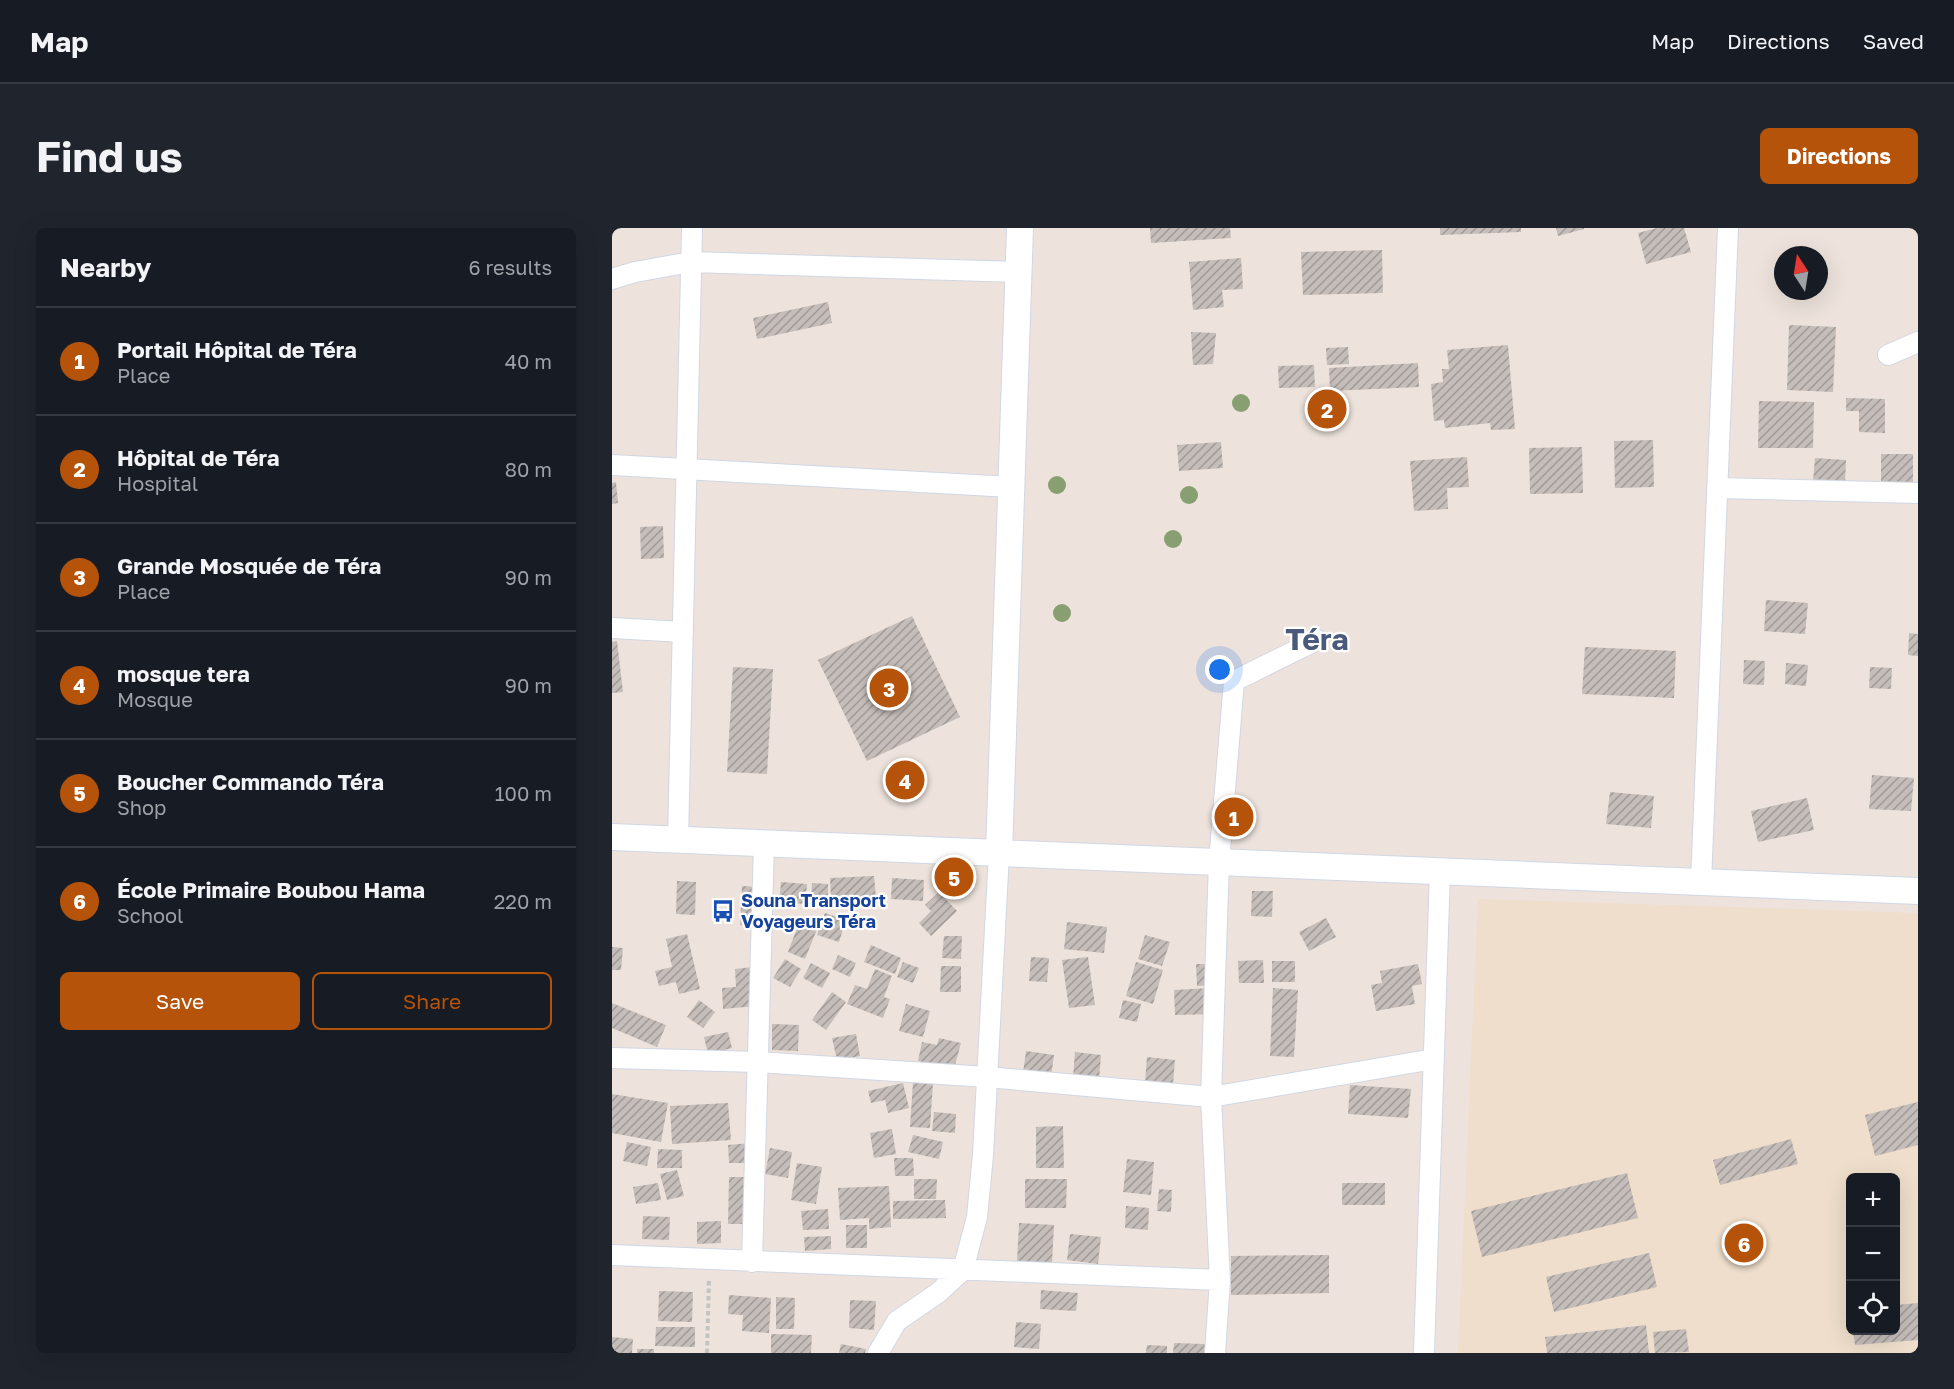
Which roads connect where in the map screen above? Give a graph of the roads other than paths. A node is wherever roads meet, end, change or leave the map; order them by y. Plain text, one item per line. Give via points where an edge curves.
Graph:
1 (692, 228) edge
2 (1020, 228) edge
3 (1728, 228) edge
4 (691, 261) junction
5 (1018, 272) junction
6 (612, 279) edge
7 (1918, 342) edge
8 (1888, 355) dead end
9 (612, 465) edge
10 (687, 470) junction
11 (1011, 487) junction
12 (1717, 488) junction
13 (1918, 493) edge
14 (612, 628) edge
15 (683, 632) junction
16 (1317, 640) dead end
17 (612, 837) edge
18 (678, 840) junction
19 (764, 844) junction
20 (999, 853) junction
21 (1219, 862) junction
22 (1440, 872) junction
23 (1701, 882) junction
24 (1918, 891) edge
25 (612, 1058) edge
26 (1434, 1059) junction
27 (758, 1062) junction
28 (987, 1077) junction
29 (1211, 1097) junction
30 (612, 1255) edge
31 (752, 1262) junction
32 (963, 1270) junction
33 (1220, 1280) junction
34 (878, 1353) edge
35 (1215, 1353) edge
36 (1424, 1353) edge

1 - 4 street
2 - 5 street
3 - 12 street
4 - 5 street
4 - 6 street
4 - 10 street
5 - 11 street
7 - 8 street
9 - 10 street
10 - 11 street
10 - 15 street
11 - 20 street
12 - 13 street
12 - 23 street
14 - 15 street
15 - 18 street
16 - 21 street via 1234,681
17 - 18 street
18 - 19 street
19 - 20 street
19 - 27 street
20 - 21 street
20 - 28 street
21 - 22 street
21 - 29 street
22 - 23 street
22 - 26 street
23 - 24 street
25 - 27 street
26 - 29 street
26 - 36 street
27 - 28 street
27 - 31 street
28 - 29 street
28 - 32 street via 977,1217
29 - 33 street
30 - 31 street
31 - 32 street
32 - 33 street
32 - 34 street via 897,1321
33 - 35 street

